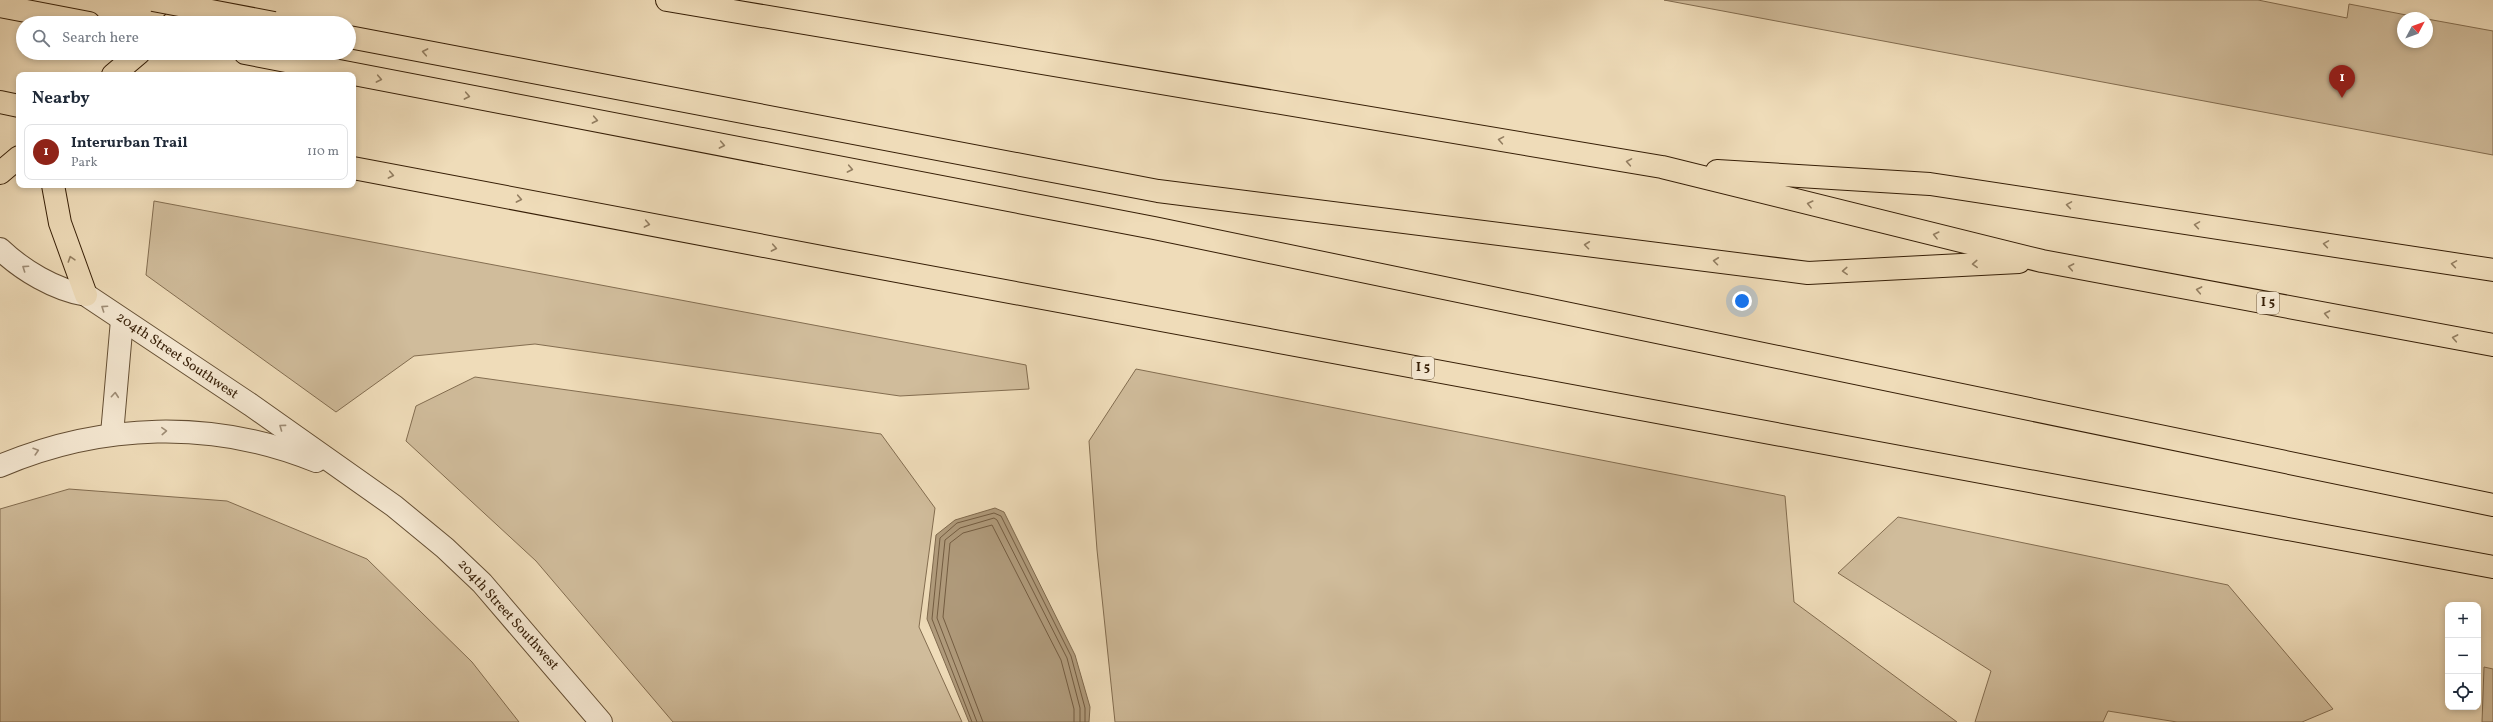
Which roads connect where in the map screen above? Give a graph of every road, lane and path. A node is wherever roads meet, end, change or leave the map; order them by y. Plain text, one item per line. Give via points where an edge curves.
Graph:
1 (153, 0) edge
2 (200, 0) edge
3 (667, 0) edge
4 (0, 6) edge
5 (52, 16) edge
6 (181, 16) edge
7 (237, 16) edge
8 (356, 38) edge
9 (131, 60) edge
10 (282, 60) edge
11 (117, 72) edge
12 (345, 72) edge
13 (356, 74) edge
14 (0, 102) edge
15 (16, 105) edge
16 (16, 160) edge
17 (1662, 167) junction
18 (356, 169) edge
19 (0, 173) edge
20 (54, 188) edge
21 (0, 249) edge
22 (2042, 261) junction
23 (2493, 270) edge
24 (86, 295) junction
25 (122, 320) junction
26 (2493, 345) edge
27 (112, 434) junction
28 (0, 466) edge
29 (348, 474) junction
30 (2493, 505) edge
31 (2493, 567) edge
32 (601, 722) edge

1 - 7 main road, bridge
2 - 6 main road
17 -> 3 main road, I 5
4 - 5 main road
22 -> 8 main road via 1808,273 1158,191
9 - 11 main road
10 -> 12 main road
13 -> 30 main road via 1154,228
14 - 15 main road
16 - 19 main road
22 -> 17 main road, I 5
23 -> 17 main road via 1930,184
18 -> 31 main road, I 5 via 851,263
24 -> 20 main road via 60,223
24 -> 21 street, 204th Street Southwest via 72,293 34,274
26 -> 22 main road, I 5
25 -> 24 street, 204th Street Southwest
27 -> 25 street
29 -> 25 street, 204th Street Southwest
28 -> 27 street, 204th Street Southwest via 70,441
27 -> 29 street, 204th Street Southwest via 172,430 233,436 292,451
29 - 32 street, 204th Street Southwest via 400,511 482,583

